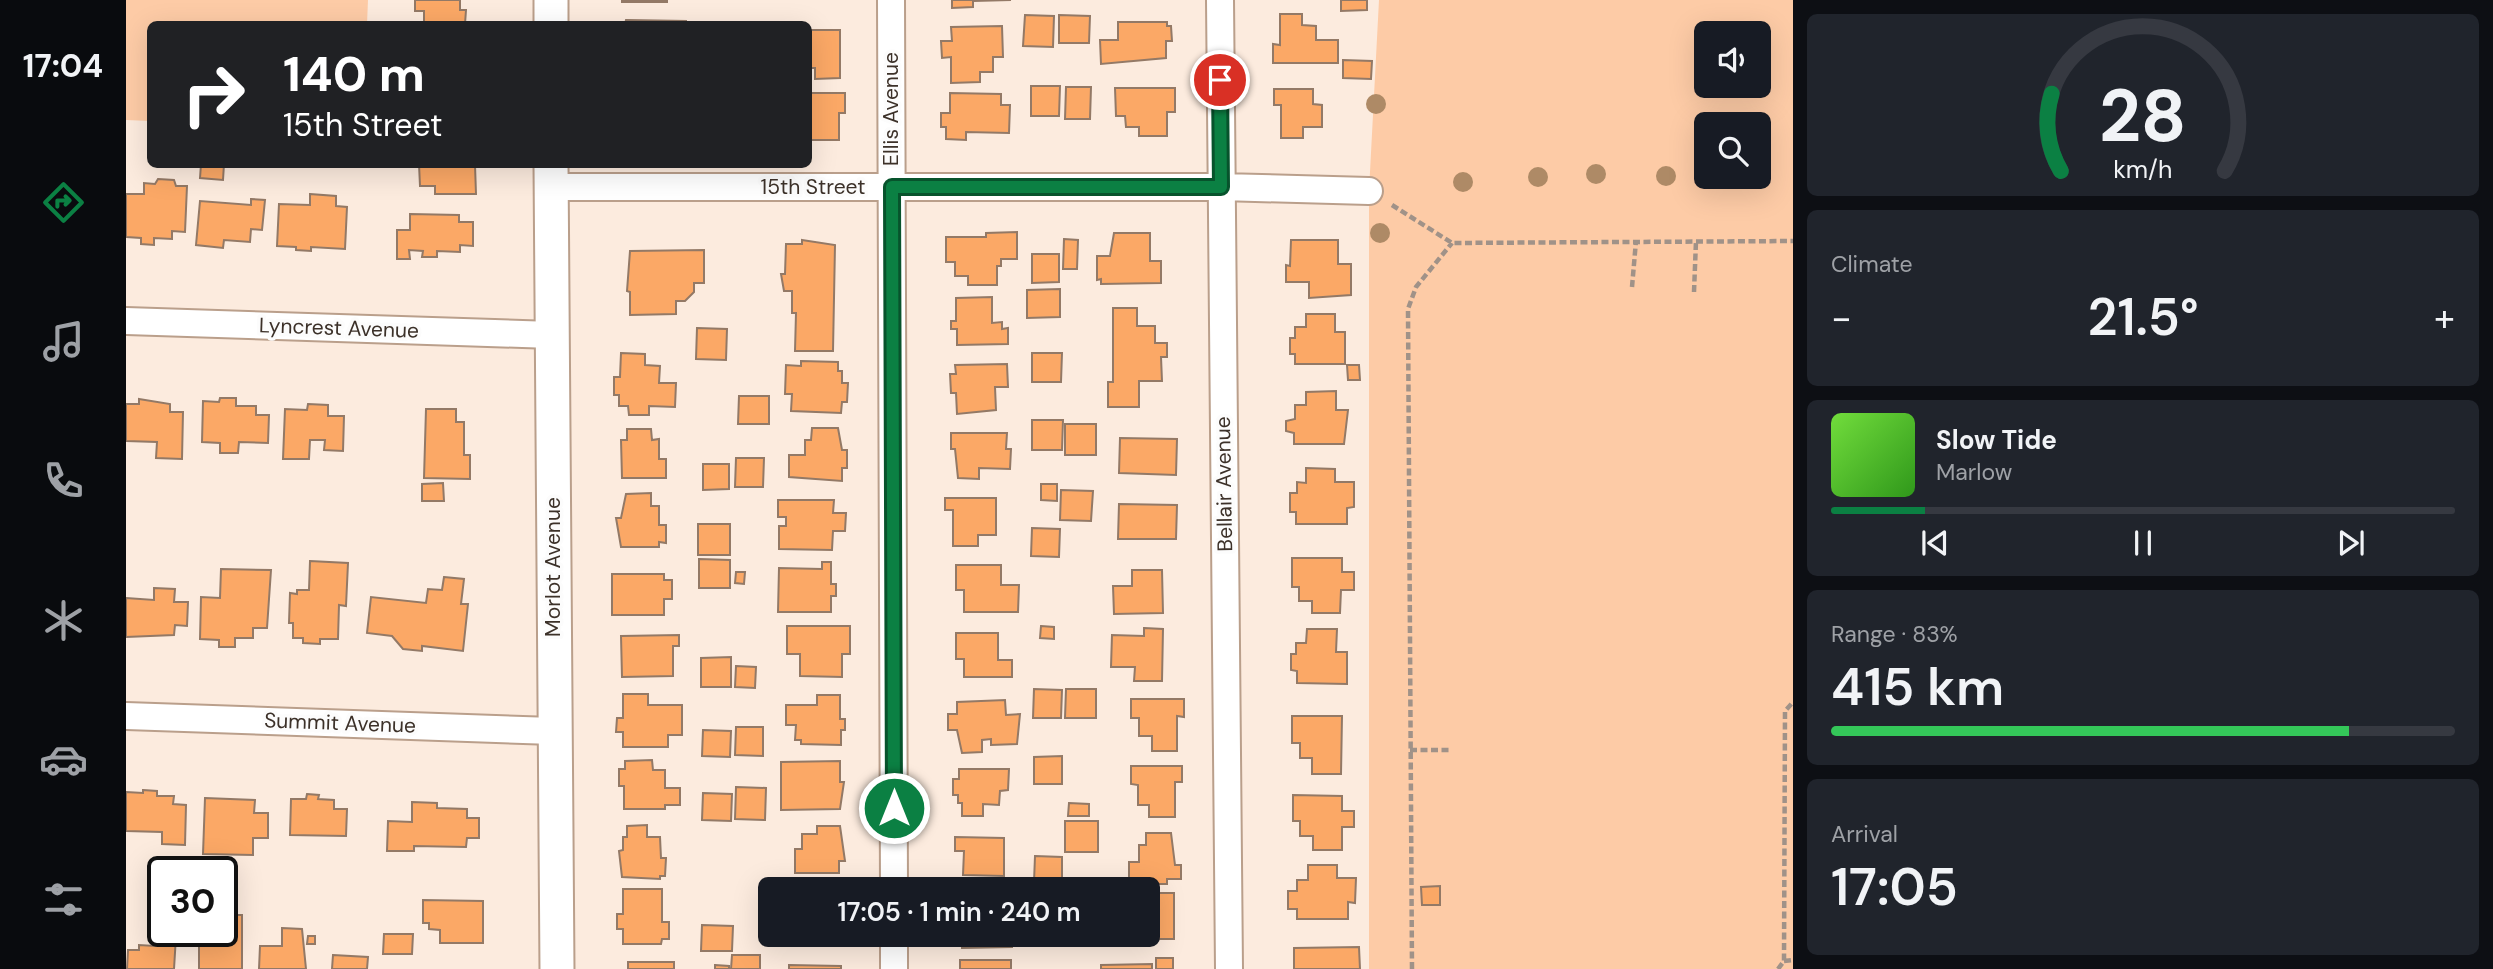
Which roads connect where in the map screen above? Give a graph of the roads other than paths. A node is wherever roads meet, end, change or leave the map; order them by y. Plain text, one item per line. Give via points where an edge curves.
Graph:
1 (551, 0) edge
2 (891, 0) edge
3 (1220, 0) edge
4 (551, 21) edge
5 (551, 176) edge
6 (892, 187) junction
7 (1221, 187) junction
8 (1369, 191) road end
9 (126, 321) edge
10 (552, 335) junction
11 (126, 716) edge
12 (553, 731) junction
13 (894, 877) edge
14 (894, 947) edge
15 (558, 969) edge
16 (894, 969) edge
17 (1228, 969) edge

1 - 4 street
2 - 6 street, Ellis Avenue
3 - 7 street, Bellair Avenue
5 - 6 street, 15th Street
5 - 10 street, Morlot Avenue
6 - 7 street, 15th Street
6 - 13 street, Ellis Avenue
7 - 8 street, 15th Street
7 - 17 street, Bellair Avenue
9 - 10 street, Lyncrest Avenue
10 - 12 street, Morlot Avenue
11 - 12 street, Summit Avenue
12 - 15 street, Morlot Avenue
14 - 16 street

